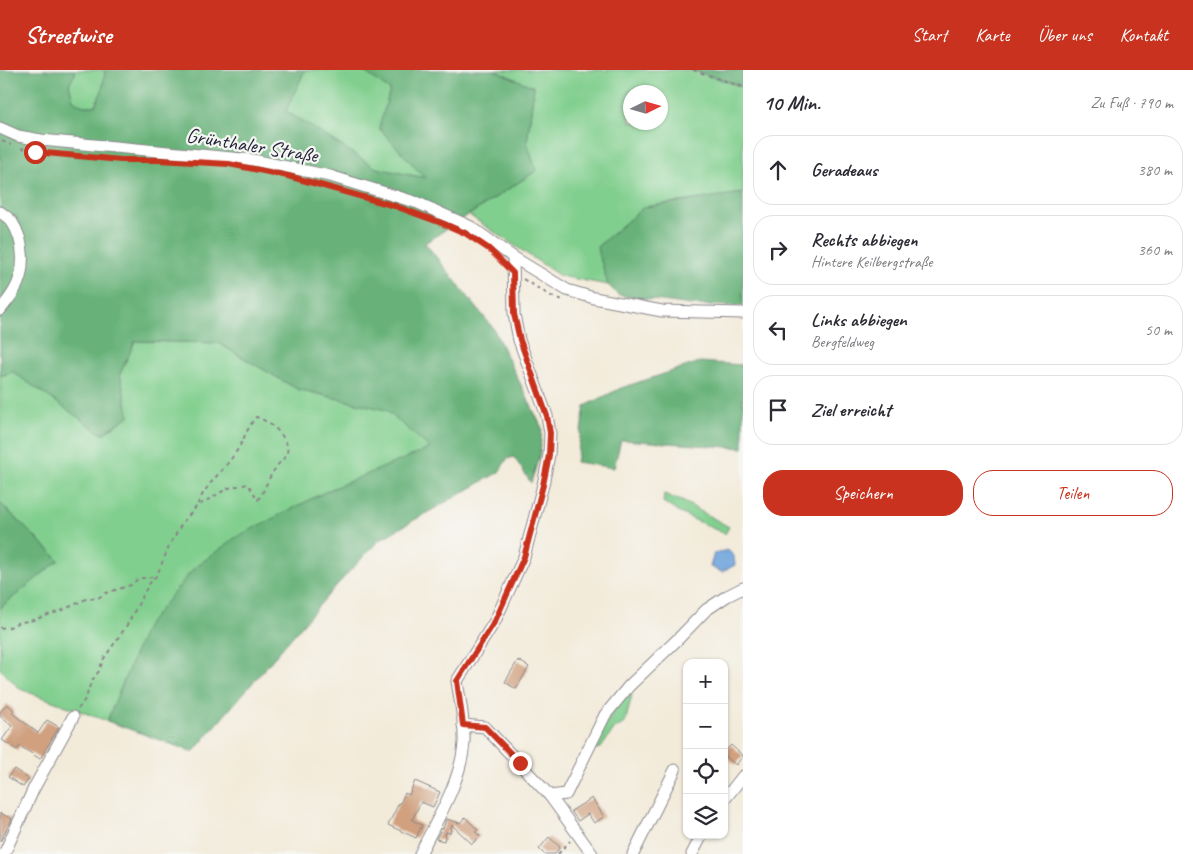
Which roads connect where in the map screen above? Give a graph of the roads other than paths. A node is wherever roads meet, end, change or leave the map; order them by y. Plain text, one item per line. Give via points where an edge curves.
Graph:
1 (0, 128) edge
2 (0, 212) edge
3 (512, 257) junction
4 (0, 310) edge
5 (743, 312) edge
6 (743, 588) edge
7 (73, 717) road end
8 (463, 725) junction
9 (675, 770) dead end
10 (743, 776) edge
11 (728, 795) edge
12 (550, 796) junction
13 (700, 839) edge
14 (4, 854) edge
15 (420, 854) edge
16 (592, 854) edge
17 (633, 854) edge
18 (692, 854) edge

1 - 3 street, Grünthaler Straße via 18,136 41,140 253,160 330,176 418,203 470,227
2 - 4 street via 11,222 23,253 22,271 15,289
3 - 5 street, Grünthaler Straße via 567,290 594,298 662,311
3 - 8 street via 514,314 522,349 547,416 549,455 524,557 495,621 457,681
6 - 12 street via 706,610 629,686 605,715 566,794
7 - 14 street via 34,788
8 - 12 street via 485,727
8 - 15 street via 464,743 456,780
9 - 17 street
10 - 11 street
12 - 16 street
13 - 18 street

